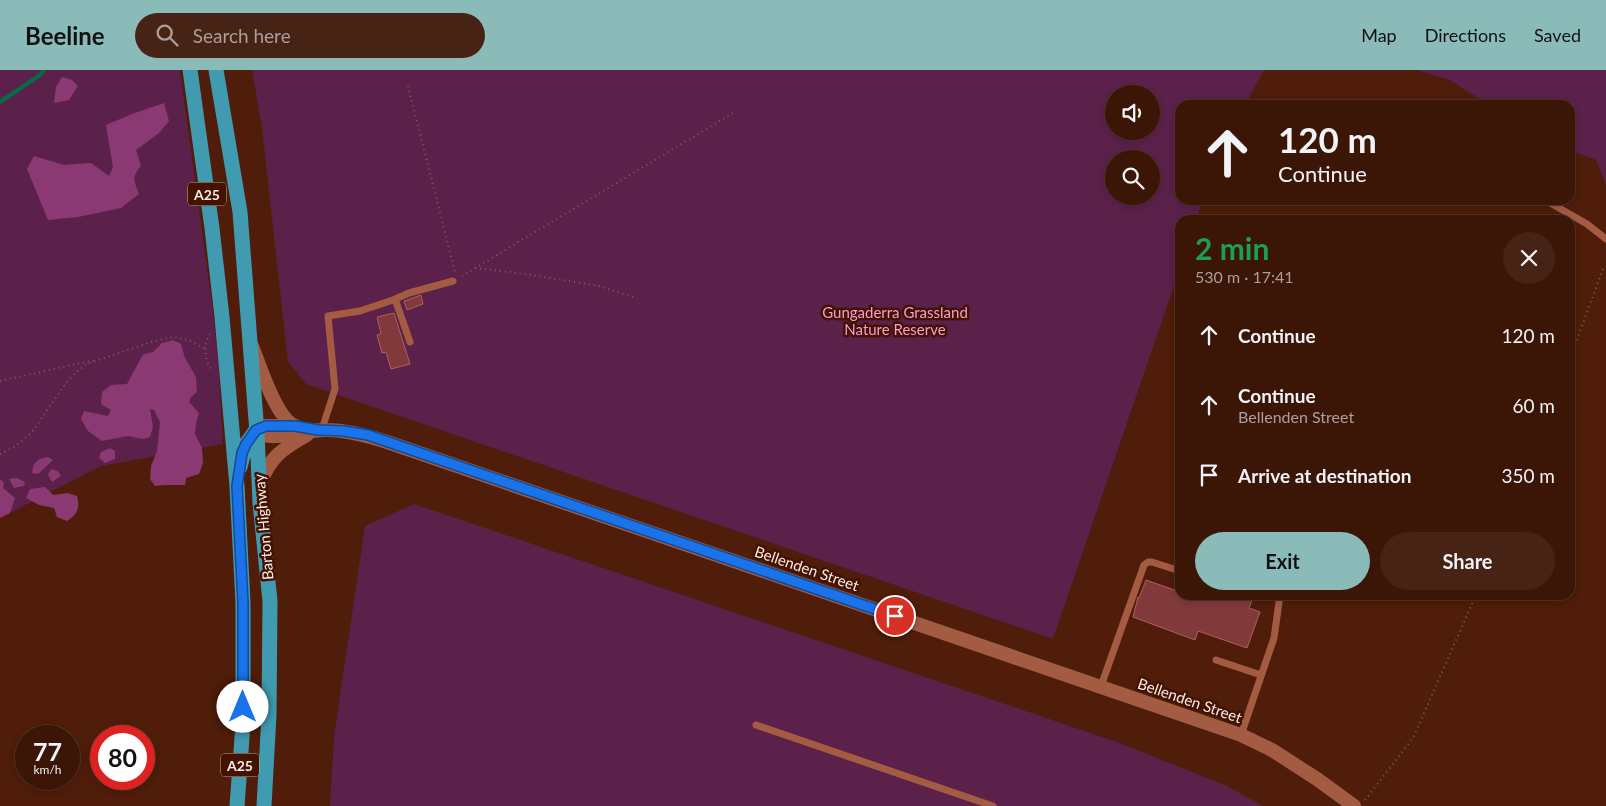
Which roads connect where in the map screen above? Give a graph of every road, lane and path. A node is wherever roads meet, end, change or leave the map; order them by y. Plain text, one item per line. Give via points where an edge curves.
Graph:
1 (190, 70) edge
2 (216, 70) edge
3 (408, 86) dead end
4 (733, 113) dead end
5 (1554, 205) edge
6 (1571, 215) edge
7 (1575, 217) edge
8 (1606, 239) edge
9 (1604, 266) dead end
10 (475, 268) junction
11 (453, 281) dead end
12 (633, 297) dead end
13 (396, 299) junction
14 (250, 341) junction
15 (410, 342) dead end
16 (1575, 345) edge
17 (204, 348) dead end
18 (94, 360) dead end
19 (0, 381) edge
20 (230, 401) junction
21 (295, 426) junction
22 (318, 430) junction
23 (256, 432) junction
24 (0, 454) edge
25 (260, 484) junction
26 (237, 486) junction
27 (1175, 569) edge
28 (1279, 600) edge
29 (1474, 600) edge
30 (1216, 660) dead end
31 (1261, 675) junction
32 (1101, 686) junction
33 (756, 725) dead end
34 (1241, 735) junction
35 (237, 806) edge
36 (264, 806) edge
37 (993, 806) edge
38 (1354, 806) edge
39 (1361, 806) edge

1 - 20 highway, Barton Highway / A25 via 212,228
2 - 14 highway, Barton Highway / A25 via 240,212
3 - 10 path via 457,279
4 - 10 path
5 - 6 lane
7 - 8 lane
9 - 16 path
10 - 12 path via 599,286
11 - 13 lane
13 - 15 lane
13 - 22 lane via 328,316 335,389
14 - 21 street via 279,410
14 - 23 highway, Barton Highway / A25
17 - 24 path via 173,337 87,364 66,383 32,432
18 - 19 path
20 - 23 highway
20 - 26 highway, Barton Highway / A25
21 - 22 street, Bellenden Street
21 - 23 street, Bellenden Street via 266,426
22 - 23 street, Bellenden Street via 268,437
22 - 25 street via 275,456
22 - 32 street, Bellenden Street via 368,435
23 - 25 highway, Barton Highway / A25
23 - 26 highway via 244,447
25 - 36 highway, Barton Highway / A25 via 270,601
26 - 35 highway, Barton Highway / A25 via 243,603 243,705
27 - 32 lane via 1152,562 1144,566
28 - 31 lane via 1274,638
29 - 39 path via 1413,738
30 - 31 lane
31 - 34 lane
32 - 34 street, Bellenden Street
33 - 37 lane
34 - 38 street, Bellenden Street via 1272,750

